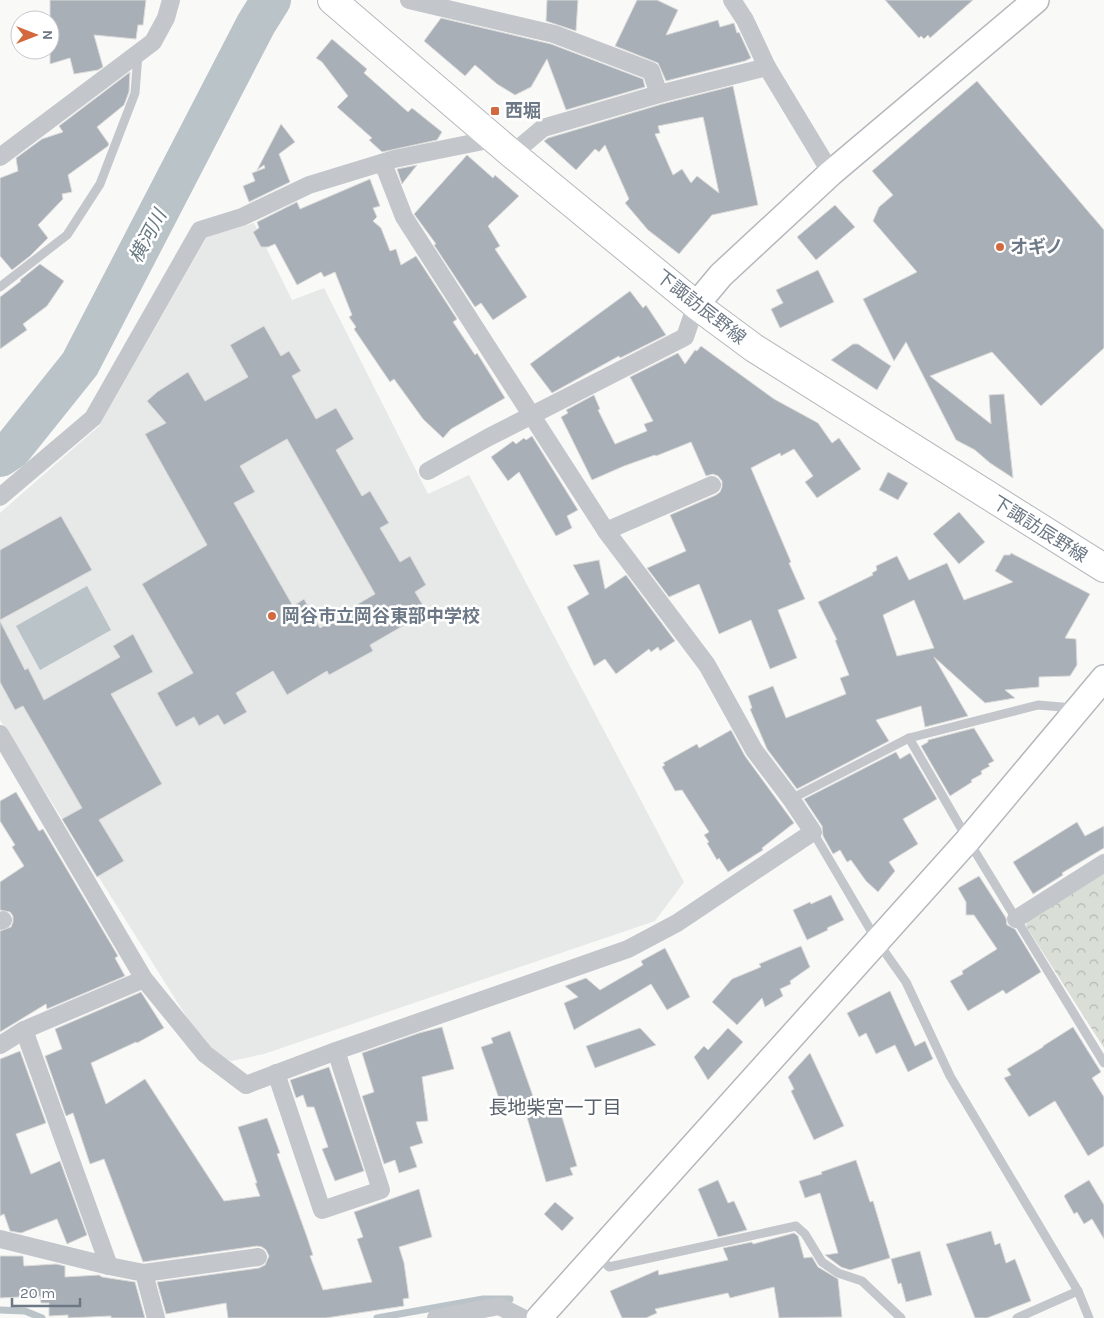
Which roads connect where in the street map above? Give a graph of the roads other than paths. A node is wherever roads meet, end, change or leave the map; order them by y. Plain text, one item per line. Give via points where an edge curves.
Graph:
1 (171, 0) edge
2 (409, 0) edge
3 (732, 0) edge
4 (1036, 0) edge
5 (338, 2) edge
6 (138, 53) junction
7 (767, 67) junction
8 (659, 94) junction
9 (503, 146) junction
10 (0, 157) edge
11 (383, 163) junction
12 (831, 173) junction
13 (0, 287) edge
14 (696, 305) junction
15 (533, 416) junction
16 (428, 471) dead end
17 (712, 485) dead end
18 (0, 497) edge
19 (606, 531) junction
20 (1103, 565) edge
21 (1104, 678) edge
22 (1078, 708) junction
23 (910, 738) junction
24 (3, 745) edge
25 (792, 799) junction
26 (813, 832) junction
27 (968, 840) junction
28 (1104, 863) edge
29 (1016, 919) junction
30 (877, 941) junction
31 (144, 979) junction
32 (24, 1030) junction
33 (0, 1045) edge
34 (336, 1051) junction
35 (1104, 1063) edge
36 (276, 1073) junction
37 (0, 1239) edge
38 (596, 1253) junction
39 (258, 1257) dead end
40 (109, 1266) junction
41 (144, 1272) junction
42 (1078, 1291) junction
43 (156, 1318) edge
44 (436, 1318) edge
45 (523, 1318) edge
46 (539, 1318) edge
47 (901, 1318) edge
48 (1017, 1318) edge
49 (1089, 1318) edge

1 - 6 street via 153,42
2 - 8 street via 554,34 652,71
3 - 7 street
4 - 12 street
5 - 9 main road, 下諏訪辰野線
6 - 10 street
6 - 13 lane via 135,93 100,184 67,235
7 - 8 street
7 - 12 street
8 - 9 street via 543,128
9 - 11 street
9 - 14 main road, 下諏訪辰野線
11 - 15 street via 404,217
11 - 18 street via 309,185 242,217 200,230 93,418
12 - 14 street via 721,275
14 - 15 street via 685,337
14 - 20 main road, 下諏訪辰野線 via 754,348
15 - 16 street
15 - 19 street
17 - 19 street
19 - 25 street via 707,665 754,750
21 - 22 street
22 - 23 lane via 1038,705
22 - 27 street
23 - 25 lane
23 - 27 lane
24 - 31 street
25 - 26 street
26 - 30 lane
26 - 34 street via 677,923 628,949
27 - 29 lane
27 - 30 street
28 - 29 street
29 - 35 lane
30 - 38 street
30 - 42 lane via 906,982 950,1076
31 - 32 street
31 - 36 street via 205,1054 246,1085
32 - 33 street
32 - 40 street
34 - 36 street
34 - 36 street via 381,1190 322,1210
37 - 40 street
38 - 46 street
38 - 47 lane via 609,1267 796,1226 805,1234 822,1262 862,1281
39 - 41 street
40 - 41 street
41 - 43 street
42 - 48 lane
42 - 49 lane
44 - 45 street via 499,1306

